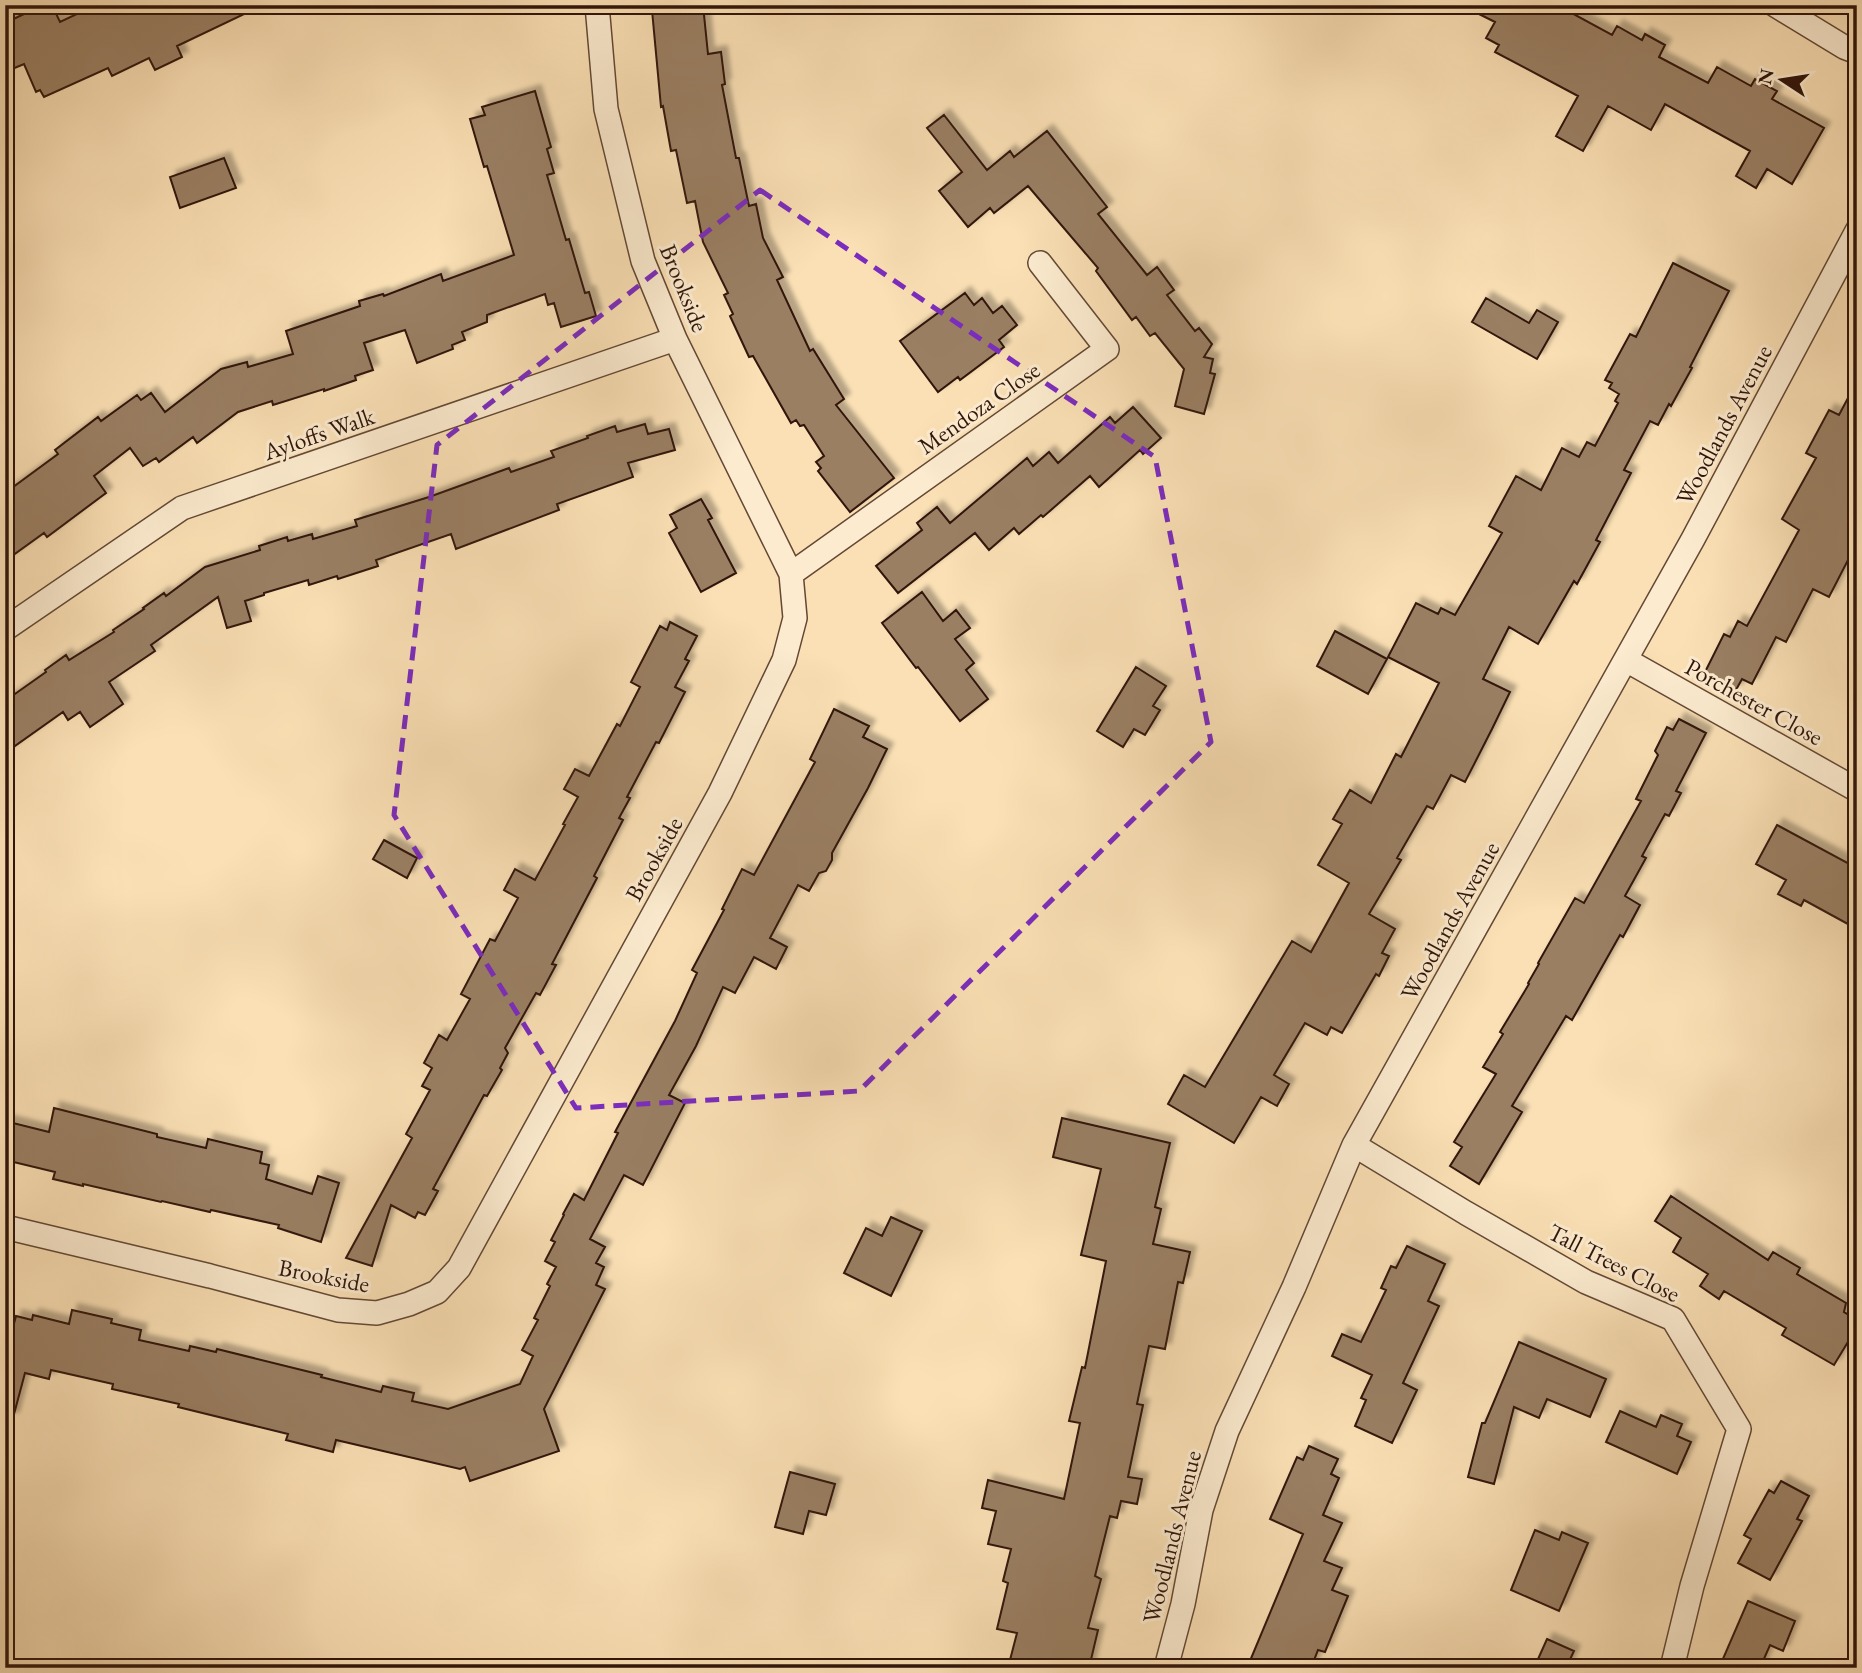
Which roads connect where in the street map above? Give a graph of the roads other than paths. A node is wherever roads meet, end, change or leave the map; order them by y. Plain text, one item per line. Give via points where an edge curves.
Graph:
1 (597, 5) edge
2 (1775, 5) edge
3 (1857, 52) edge
4 (1857, 231) edge
5 (1040, 263) dead end
6 (675, 339) junction
7 (791, 574) junction
8 (5, 629) edge
9 (1626, 660) junction
10 (1857, 790) edge
11 (1354, 1144) junction
12 (5, 1227) edge
13 (1166, 1668) edge
14 (1672, 1668) edge

1 - 6 street, Brookside via 606,109 643,261
2 - 3 street
4 - 9 street, Woodlands Avenue
5 - 7 street, Mendoza Close via 1107,349
6 - 7 street, Brookside
6 - 8 street, Ayloffs Walk via 182,508
7 - 12 street, Brookside via 795,618 784,660 720,793 459,1268 437,1292 377,1313 338,1310
9 - 10 street, Porchester Close
9 - 11 street, Woodlands Avenue
11 - 13 street, Woodlands Avenue via 1227,1431 1201,1510
11 - 14 street, Tall Trees Close via 1586,1282 1673,1319 1738,1429

